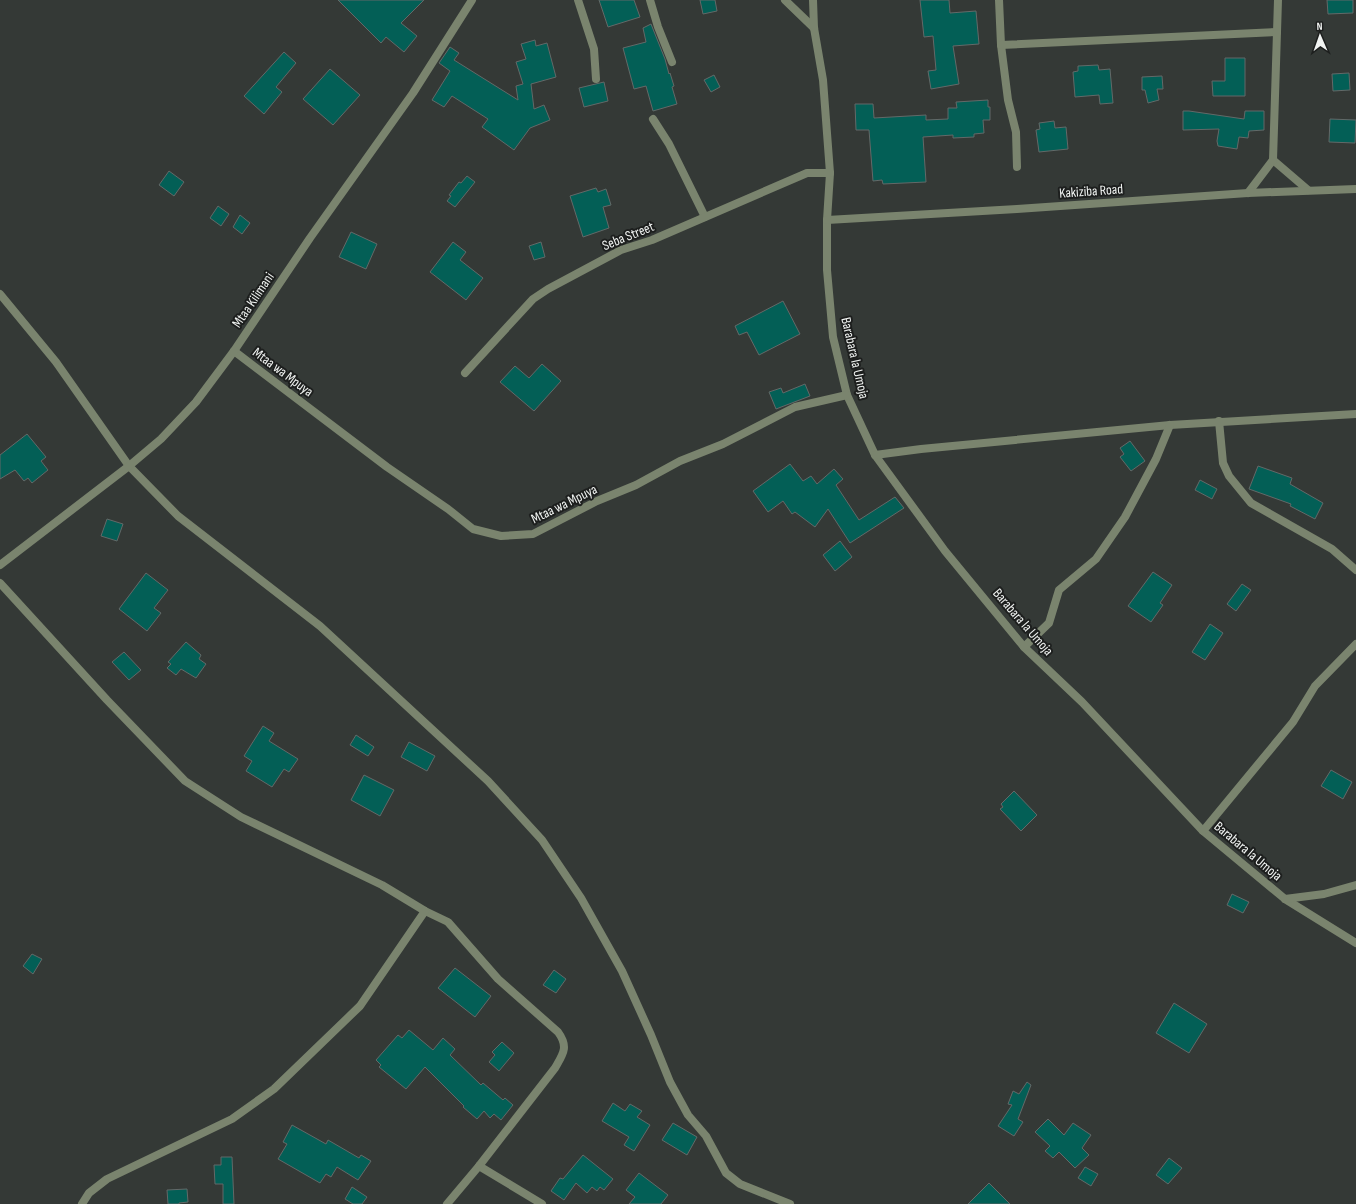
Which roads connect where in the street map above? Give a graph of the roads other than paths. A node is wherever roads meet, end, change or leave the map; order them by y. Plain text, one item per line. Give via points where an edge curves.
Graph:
1 (472, 0) edge
2 (578, 0) edge
3 (650, 0) edge
4 (785, 0) edge
5 (813, 0) edge
6 (999, 0) edge
7 (1278, 0) edge
8 (814, 28) junction
9 (1277, 32) junction
10 (1001, 45) junction
11 (672, 62) dead end
12 (596, 79) dead end
13 (653, 119) dead end
14 (1273, 160) junction
15 (1017, 167) dead end
16 (830, 173) junction
17 (1356, 189) edge
18 (1308, 190) junction
19 (1248, 193) junction
20 (705, 217) junction
21 (827, 220) junction
22 (0, 294) edge
23 (234, 351) junction
24 (465, 373) dead end
25 (847, 395) junction
26 (1356, 414) edge
27 (1219, 421) junction
28 (1170, 425) junction
29 (874, 455) junction
30 (129, 466) junction
31 (0, 565) edge
32 (1356, 570) edge
33 (0, 583) edge
34 (1356, 644) edge
35 (1024, 647) junction
36 (1203, 831) junction
37 (1356, 885) edge
38 (1285, 899) junction
39 (425, 911) junction
40 (1356, 943) edge
41 (479, 1166) junction
42 (82, 1204) edge
43 (447, 1204) edge
44 (542, 1204) edge
45 (790, 1204) edge

1 - 23 street, Mtaa Kilimani via 413,93
2 - 12 street via 594,50
3 - 11 street
4 - 8 street
5 - 8 street, Barabara la Umoja
6 - 10 street
7 - 9 street
8 - 16 street, Barabara la Umoja via 823,80
9 - 10 street
9 - 14 street
10 - 15 street via 1008,100 1016,132
13 - 20 street via 669,144
14 - 18 street
14 - 19 street
16 - 20 street, Seba Street via 807,172
16 - 21 street, Barabara la Umoja
17 - 18 street, Kakiziba Road
18 - 19 street, Kakiziba Road
19 - 21 street, Kakiziba Road
20 - 24 street, Seba Street via 652,240 621,250 533,299
21 - 25 street, Barabara la Umoja via 827,270 833,337
22 - 30 street via 56,362
23 - 25 street, Mtaa wa Mpuya via 473,529 501,536 533,534 795,407
23 - 30 street, Mtaa Kilimani via 196,402 161,439
25 - 29 street, Barabara la Umoja
26 - 27 street
27 - 28 street
27 - 32 street via 1223,463 1229,476 1251,503 1332,549
28 - 29 street
28 - 35 street via 1156,459 1125,517 1096,559 1059,590 1049,623
29 - 35 street, Barabara la Umoja via 945,551
30 - 31 street, Mtaa Kilimani
30 - 45 street via 178,516 320,626 488,781 542,840 585,905 622,971 670,1082 688,1115 706,1136 726,1173 740,1184
33 - 39 street via 185,781 241,817 382,885
34 - 36 street via 1315,686 1293,722
35 - 36 street, Barabara la Umoja via 1082,702
36 - 38 street, Barabara la Umoja
37 - 38 street via 1324,894
38 - 40 street, Barabara la Umoja
39 - 41 street via 448,922 498,979 558,1032 564,1044 563,1054 555,1068
39 - 42 street via 360,1006 274,1089 232,1119 107,1179 89,1193
41 - 43 street
41 - 44 street

